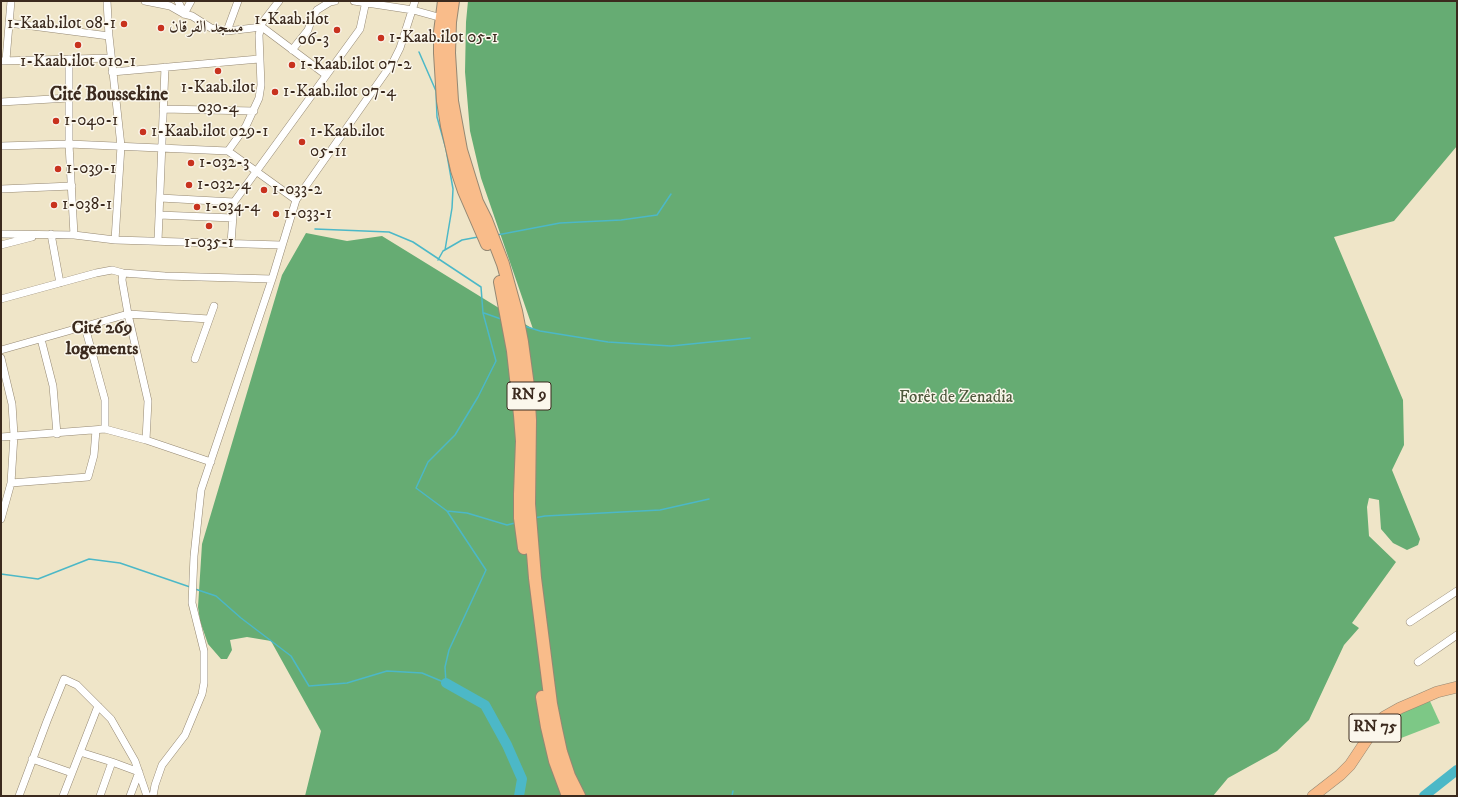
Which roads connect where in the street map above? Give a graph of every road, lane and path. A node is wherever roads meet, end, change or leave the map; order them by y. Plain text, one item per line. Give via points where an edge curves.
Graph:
1 (11, 1) edge
2 (107, 1) edge
3 (146, 1) edge
4 (178, 1) edge
5 (191, 1) edge
6 (238, 1) edge
7 (279, 1) edge
8 (334, 1) edge
9 (354, 1) edge
10 (415, 1) edge
11 (444, 1) edge
12 (453, 1) edge
13 (366, 2) edge
14 (413, 10) junction
15 (184, 14) junction
16 (442, 18) junction
17 (9, 24) junction
18 (262, 27) junction
19 (227, 31) junction
20 (109, 36) junction
21 (292, 50) junction
22 (111, 58) junction
23 (69, 59) junction
24 (259, 59) junction
25 (3, 61) edge
26 (165, 67) junction
27 (112, 72) junction
28 (326, 75) junction
29 (69, 98) junction
30 (1, 102) edge
31 (163, 109) junction
32 (254, 111) junction
33 (69, 144) junction
34 (1, 146) edge
35 (121, 146) junction
36 (162, 148) junction
37 (228, 151) junction
38 (257, 172) junction
39 (72, 186) junction
40 (1, 189) edge
41 (160, 198) junction
42 (296, 200) junction
43 (234, 202) junction
44 (159, 215) junction
45 (233, 218) junction
46 (1, 234) edge
47 (41, 234) junction
48 (51, 234) junction
49 (74, 235) junction
50 (115, 240) junction
51 (158, 241) junction
52 (231, 244) junction
53 (1, 245) edge
54 (282, 245) junction
55 (123, 273) junction
56 (272, 279) junction
57 (60, 283) junction
58 (1, 299) edge
59 (214, 306) dead end
60 (128, 314) junction
61 (209, 319) junction
62 (85, 327) junction
63 (41, 339) junction
64 (1, 350) edge
65 (1, 358) edge
66 (194, 359) dead end
67 (105, 429) junction
68 (96, 430) junction
69 (57, 434) junction
70 (14, 435) junction
71 (1, 437) edge
72 (146, 440) junction
73 (211, 462) junction
74 (11, 483) junction
75 (1, 519) edge
76 (1457, 591) edge
77 (1410, 622) dead end
78 (1457, 635) edge
79 (1418, 662) dead end
80 (1457, 687) edge
81 (98, 706) junction
82 (80, 752) junction
83 (32, 759) junction
84 (112, 762) junction
85 (140, 772) junction
86 (72, 773) junction
87 (19, 796) edge
88 (63, 796) edge
89 (100, 796) edge
90 (130, 796) edge
91 (147, 796) edge
92 (153, 796) edge
93 (568, 796) edge
94 (579, 796) edge
95 (1313, 796) edge

1 - 17 street
2 - 20 street
3 - 15 street via 170,6
4 - 15 street
5 - 15 street
6 - 19 street
7 - 18 street via 262,23
8 - 21 street via 317,10 308,30
9 - 13 street
10 - 14 street
11 - 16 highway, RN 9
12 - 94 highway, RN 9 via 449,53 452,101 461,150 477,202 503,264 516,311 528,386 529,504 535,578 555,723 563,758
13 - 14 street
13 - 28 street via 360,29
14 - 16 street
14 - 42 street via 393,62
15 - 19 street via 211,28
16 - 93 highway, RN 9 via 440,32 443,101 452,150 464,190 501,286 513,351 522,441 520,518 547,727
17 - 20 street
17 - 25 street
18 - 19 street
18 - 21 street
18 - 24 street
20 - 22 street
21 - 28 street
22 - 23 street
22 - 27 street
23 - 25 street
23 - 29 street
24 - 26 street
24 - 32 street via 261,85
26 - 27 street
26 - 31 street
27 - 35 street
28 - 38 street
29 - 30 street
29 - 33 street
31 - 32 street
31 - 36 street
32 - 37 street
33 - 34 street
33 - 35 street
33 - 39 street
35 - 36 street
35 - 50 street
36 - 37 street
36 - 41 street
37 - 38 street
38 - 42 street
38 - 43 street
39 - 40 street
39 - 49 street
41 - 43 street
41 - 44 street
42 - 54 street
43 - 45 street
44 - 45 street
44 - 51 street
45 - 52 street
46 - 47 street
47 - 48 street
47 - 53 street
48 - 49 street
48 - 57 street
49 - 50 street
50 - 51 street
51 - 52 street
52 - 54 street
54 - 56 street
55 - 56 street
55 - 57 street via 112,270
55 - 60 street
56 - 73 street
57 - 58 street
59 - 61 street
60 - 61 street
60 - 62 street
60 - 72 street via 148,401
61 - 66 street
62 - 63 street
62 - 67 street via 105,400
63 - 64 street
63 - 69 street via 53,386
65 - 70 street via 12,404
67 - 68 street
67 - 72 street
68 - 69 street
68 - 74 street via 94,455 88,477
69 - 70 street
70 - 71 street
70 - 74 street
72 - 73 street
73 - 92 street via 201,490 192,603 204,651 204,683 185,735 162,765
74 - 75 street
76 - 77 street
78 - 79 street
80 - 95 main road, RN 75 via 1420,698 1384,717 1350,765
81 - 82 street
81 - 83 street via 77,685 64,679
81 - 85 street via 111,719
82 - 84 street
82 - 86 street
83 - 86 street
83 - 87 street
84 - 85 street
84 - 89 street
85 - 90 street
85 - 91 street
86 - 88 street

